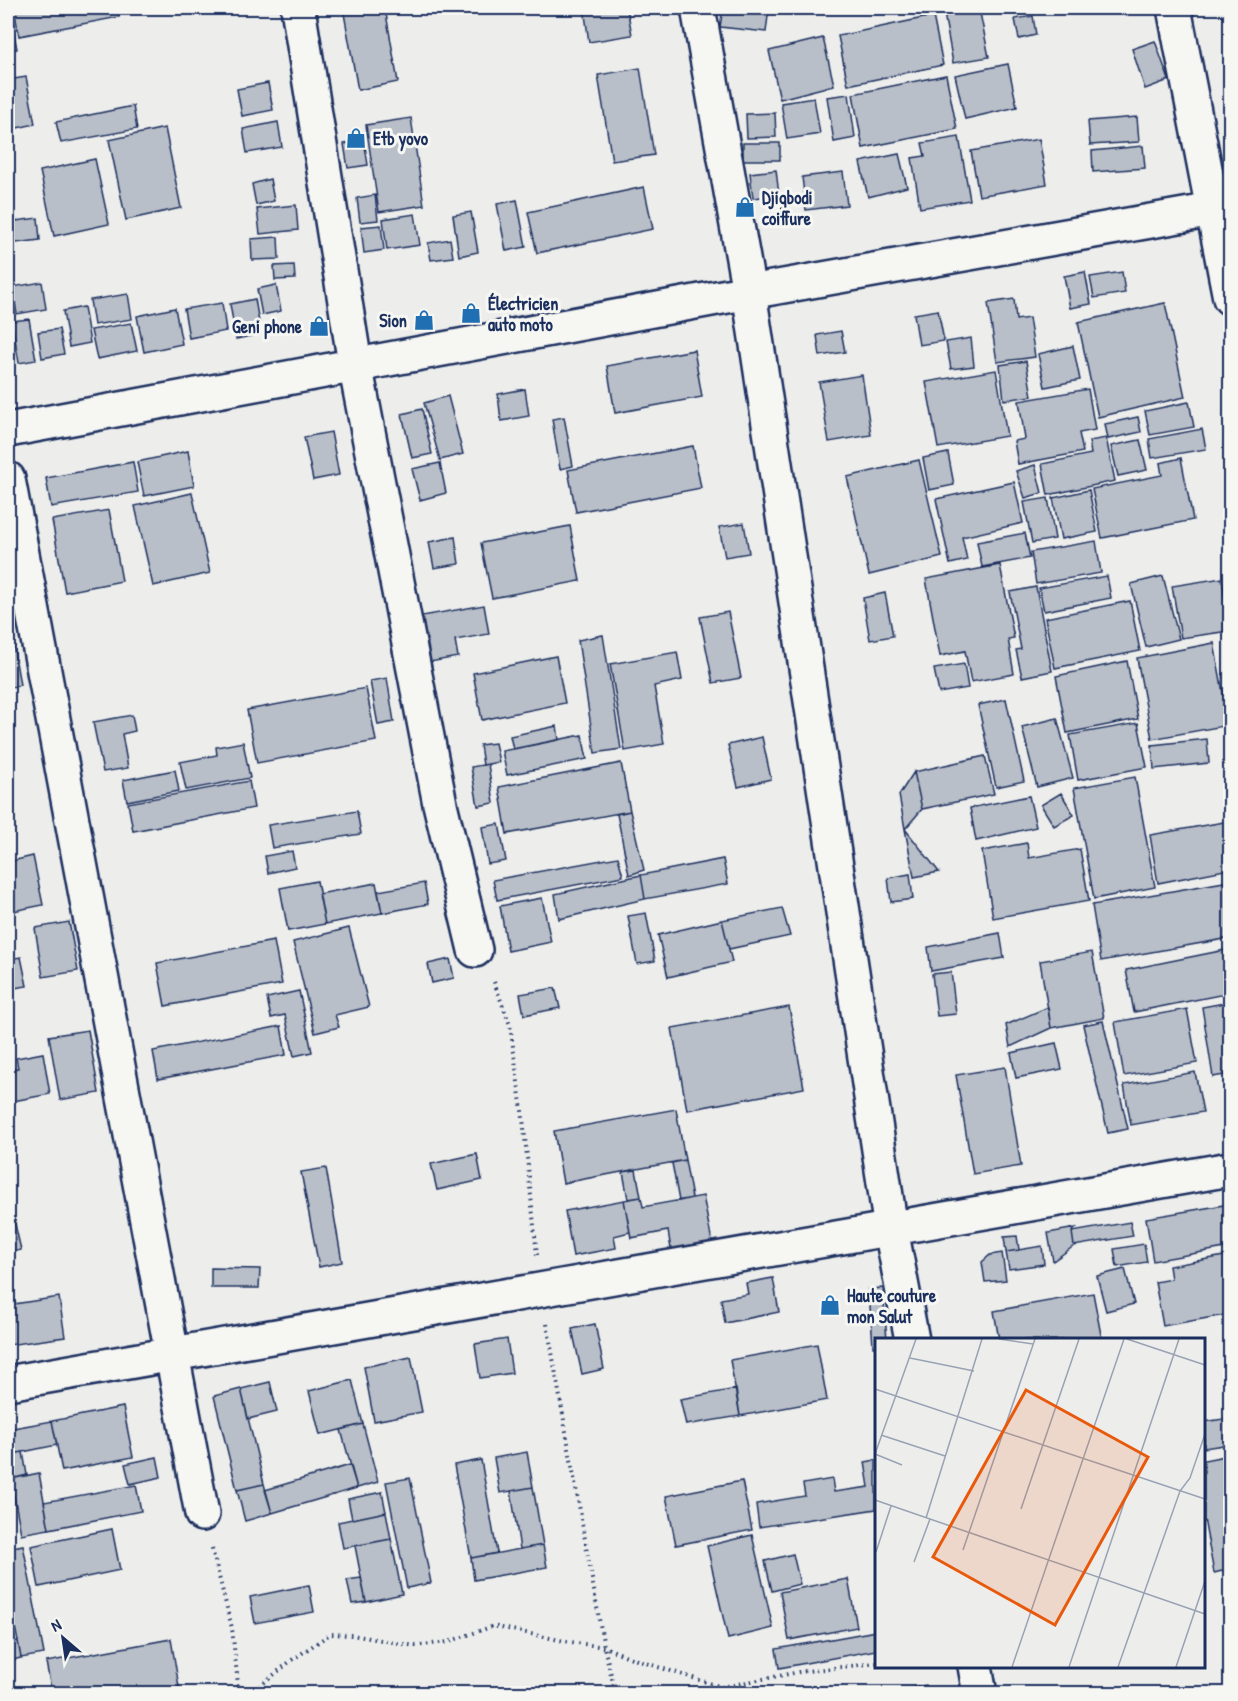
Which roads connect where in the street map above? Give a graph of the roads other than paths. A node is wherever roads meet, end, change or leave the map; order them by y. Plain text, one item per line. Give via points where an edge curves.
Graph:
1 (298, 8) edge
2 (698, 8) edge
3 (1174, 8) edge
4 (1222, 208) edge
5 (749, 292) junction
6 (1230, 298) edge
7 (355, 364) junction
8 (8, 430) edge
9 (8, 479) edge
10 (475, 950) dead end
11 (1230, 1169) edge
12 (891, 1229) junction
13 (912, 1338) edge
14 (172, 1354) junction
15 (8, 1383) edge
16 (202, 1514) road end
17 (975, 1668) edge
18 (980, 1694) edge

1 - 7 street
2 - 5 street
3 - 4 street
4 - 5 street
4 - 6 street
5 - 7 street
5 - 12 street
7 - 8 street
7 - 10 street via 440,804
9 - 14 street
11 - 12 street
12 - 13 street
12 - 14 street
14 - 15 street
14 - 16 street
17 - 18 street

